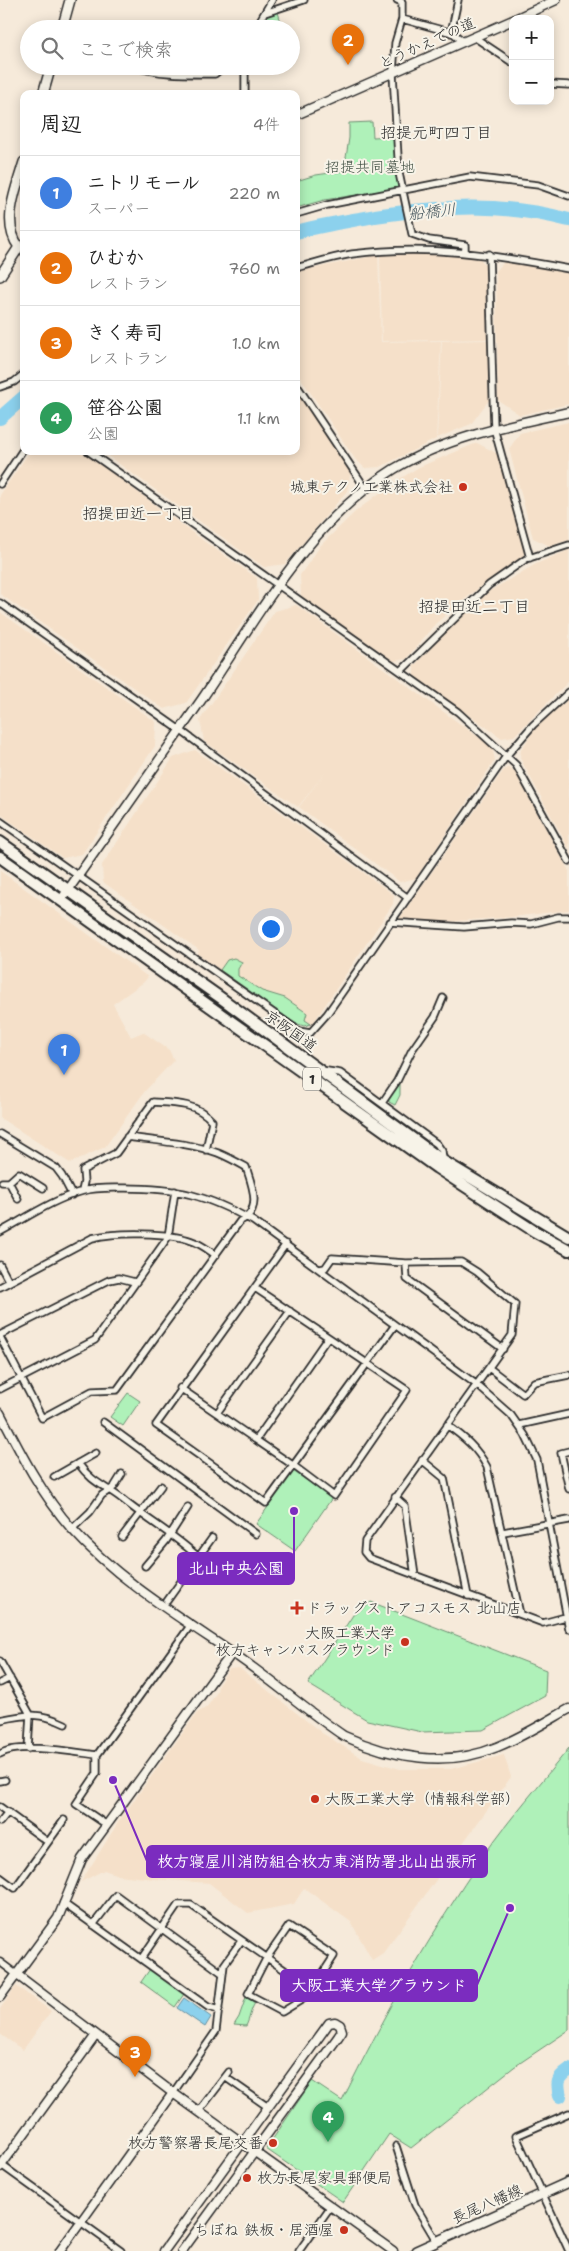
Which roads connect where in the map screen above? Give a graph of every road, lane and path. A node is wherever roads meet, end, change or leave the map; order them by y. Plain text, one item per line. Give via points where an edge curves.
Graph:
1 (70, 0) edge
2 (272, 0) edge
3 (304, 0) edge
4 (397, 0) edge
5 (458, 0) edge
6 (556, 0) edge
7 (265, 13) junction
8 (523, 15) edge
9 (402, 19) junction
10 (64, 20) edge
11 (261, 20) edge
12 (509, 21) edge
13 (451, 33) junction
14 (474, 37) junction
15 (464, 42) junction
16 (509, 60) edge
17 (394, 74) junction
18 (48, 75) edge
19 (245, 75) edge
20 (554, 84) edge
21 (569, 85) edge
22 (44, 90) edge
23 (245, 90) edge
24 (300, 113) edge
25 (20, 179) edge
26 (404, 193) junction
27 (569, 196) edge
28 (300, 213) edge
29 (20, 243) edge
30 (20, 248) edge
31 (465, 251) junction
32 (489, 254) junction
33 (300, 267) edge
34 (569, 269) edge
35 (0, 276) edge
36 (20, 377) edge
37 (0, 387) edge
38 (300, 390) edge
39 (569, 412) edge
40 (494, 428) junction
41 (20, 454) edge
42 (94, 455) edge
43 (0, 484) edge
44 (366, 489) junction
45 (569, 545) edge
46 (530, 558) junction
47 (278, 587) junction
48 (0, 604) edge
49 (401, 671) junction
50 (569, 692) edge
51 (180, 730) junction
52 (507, 755) junction
53 (0, 821) edge
54 (0, 842) edge
55 (0, 857) edge
56 (569, 861) edge
57 (78, 876) junction
58 (68, 891) junction
59 (408, 898) junction
60 (61, 900) junction
61 (569, 917) edge
62 (390, 922) junction
63 (443, 998) dead end
64 (319, 1070) junction
65 (382, 1103) junction
66 (0, 1134) edge
67 (127, 1137) junction
68 (206, 1150) junction
69 (443, 1161) junction
70 (3, 1181) edge
71 (42, 1188) dead end
72 (82, 1191) junction
73 (175, 1191) junction
74 (72, 1195) junction
75 (18, 1199) dead end
76 (248, 1218) junction
77 (0, 1232) edge
78 (168, 1237) junction
79 (569, 1237) edge
80 (286, 1244) junction
81 (569, 1250) edge
82 (216, 1255) junction
83 (406, 1263) junction
84 (0, 1265) edge
85 (320, 1269) junction
86 (9, 1282) junction
87 (135, 1282) junction
88 (0, 1287) edge
89 (255, 1288) junction
90 (290, 1311) junction
91 (395, 1325) junction
92 (0, 1336) edge
93 (328, 1337) junction
94 (503, 1349) junction
95 (367, 1364) junction
96 (489, 1368) junction
97 (569, 1375) edge
98 (21, 1378) junction
99 (477, 1384) junction
100 (180, 1388) junction
101 (0, 1389) edge
102 (216, 1412) junction
103 (0, 1414) edge
104 (569, 1414) edge
105 (103, 1422) dead end
106 (447, 1425) junction
107 (519, 1425) junction
108 (256, 1440) junction
109 (569, 1451) edge
110 (96, 1453) dead end
111 (422, 1460) junction
112 (78, 1463) junction
113 (294, 1466) junction
114 (122, 1474) dead end
115 (54, 1477) dead end
116 (161, 1486) dead end
117 (569, 1489) edge
118 (108, 1491) junction
119 (395, 1497) junction
120 (188, 1507) dead end
121 (140, 1514) junction
122 (569, 1520) edge
123 (549, 1524) junction
124 (72, 1529) junction
125 (503, 1532) junction
126 (170, 1534) junction
127 (256, 1534) dead end
128 (122, 1537) dead end
129 (212, 1538) dead end
130 (198, 1557) junction
131 (145, 1566) dead end
132 (415, 1576) junction
133 (468, 1596) junction
134 (167, 1601) dead end
135 (520, 1614) junction
136 (568, 1616) edge
137 (190, 1626) junction
138 (569, 1629) edge
139 (232, 1652) junction
140 (0, 1661) edge
141 (10, 1678) junction
142 (0, 1683) edge
143 (569, 1709) edge
144 (30, 1714) junction
145 (0, 1720) edge
146 (65, 1724) dead end
147 (28, 1749) junction
148 (0, 1754) edge
149 (97, 1754) junction
150 (0, 1807) edge
151 (8, 1812) junction
152 (64, 1820) dead end
153 (0, 1822) edge
154 (107, 1824) junction
155 (48, 1842) junction
156 (0, 1877) edge
157 (63, 1903) junction
158 (93, 1925) junction
159 (162, 1929) junction
160 (241, 1941) junction
161 (141, 1959) junction
162 (266, 1959) junction
163 (0, 1962) edge
164 (222, 1973) junction
165 (16, 1974) junction
166 (312, 1989) junction
167 (0, 1998) edge
168 (219, 2010) junction
169 (96, 2036) junction
170 (304, 2058) junction
171 (316, 2067) junction
172 (173, 2093) junction
173 (274, 2100) junction
174 (268, 2108) junction
175 (286, 2109) junction
176 (199, 2111) junction
177 (569, 2113) edge
178 (243, 2143) junction
179 (396, 2146) dead end
180 (255, 2151) junction
181 (0, 2165) edge
182 (569, 2182) edge
183 (211, 2186) junction
184 (543, 2194) junction
185 (223, 2195) junction
186 (331, 2206) junction
187 (81, 2222) junction
188 (180, 2229) junction
189 (192, 2238) junction
190 (437, 2242) junction
191 (60, 2251) edge
192 (121, 2251) edge
193 (164, 2251) edge
194 (182, 2251) edge
195 (299, 2251) edge
196 (393, 2251) edge
197 (416, 2251) edge
198 (569, 2251) edge

1 - 10 main road
2 - 7 street
3 - 7 street
4 - 9 street via 402,2
5 - 13 street
6 - 8 street, とうかえでの道
7 - 11 street
9 - 13 street
9 - 17 street via 395,43
12 - 14 street, とうかえでの道
13 - 15 street
14 - 15 street, とうかえでの道
14 - 16 street
15 - 17 street, とうかえでの道
17 - 24 street, とうかえでの道
17 - 26 street via 399,173
18 - 22 main road
19 - 23 street
20 - 21 street
25 - 29 main road via 10,222 13,238
26 - 27 street via 470,177 538,185
26 - 28 street via 327,205
26 - 31 street via 412,234 428,240 465,245
30 - 35 main road
31 - 32 street
31 - 33 street via 350,254
32 - 34 street
32 - 40 street
36 - 37 street
38 - 44 street
39 - 40 street
40 - 44 street via 414,459
40 - 46 street
41 - 43 street
42 - 47 street
44 - 47 street via 326,524
45 - 46 street
46 - 49 street via 489,585
47 - 49 street
47 - 51 street
48 - 51 street
49 - 52 street via 458,712
50 - 52 street via 533,725
51 - 57 street
51 - 59 street
52 - 56 street via 516,765
52 - 59 street
53 - 57 street
54 - 58 highway, 京阪国道 / 1
55 - 60 highway, 京阪国道 / 1
57 - 58 street
57 - 62 street via 299,1031 310,1033 327,1014
58 - 60 street
58 - 64 highway, 京阪国道 / 1
59 - 62 street
60 - 81 highway, 京阪国道 / 1 via 437,1168
61 - 62 street via 531,924 464,927
63 - 65 street via 435,1017
64 - 65 street via 340,1073
64 - 69 highway, 京阪国道 / 1
65 - 69 street via 437,1144
66 - 74 street via 56,1168
67 - 68 street
67 - 68 street via 153,1102 185,1104 197,1108 212,1121
67 - 72 street via 116,1153 83,1170
68 - 76 street via 246,1167 254,1191 254,1208
69 - 79 highway, 京阪国道 / 1
70 - 71 street via 19,1173
70 - 75 street
72 - 73 street via 148,1188
72 - 74 street
73 - 76 street via 214,1200
73 - 78 street
74 - 77 street
76 - 80 street
76 - 82 street via 240,1221
78 - 82 street via 191,1240
78 - 86 street via 109,1234 92,1238
78 - 87 street
80 - 85 street
80 - 89 street
82 - 98 street via 117,1390 92,1391 42,1418
83 - 85 street via 332,1258
83 - 94 street via 407,1279
83 - 94 street via 461,1262 510,1299 515,1304 514,1327
84 - 86 street
85 - 91 street
86 - 88 street
87 - 92 street via 119,1278 109,1280
87 - 98 street via 95,1340
89 - 90 street
89 - 100 street
90 - 93 street
90 - 102 street
91 - 95 street
91 - 99 street
92 - 98 street
93 - 95 street
93 - 108 street
94 - 96 street
95 - 113 street
95 - 113 street via 407,1390 334,1496
96 - 97 street via 523,1394 534,1382
96 - 99 street
98 - 101 street
99 - 106 street
99 - 107 street
100 - 102 street
100 - 113 street via 156,1424 266,1503
102 - 108 street
103 - 124 street via 36,1480
104 - 107 street
105 - 127 street
106 - 111 street
106 - 125 street via 468,1440 487,1466
107 - 123 street via 539,1467
108 - 113 street
109 - 117 street via 561,1453
110 - 112 street
111 - 119 street
111 - 133 street via 444,1478
112 - 115 street
112 - 118 street via 87,1476
114 - 118 street
116 - 121 street
118 - 121 street
118 - 124 street
119 - 132 street via 405,1506
119 - 132 street via 365,1541 364,1552 369,1558
120 - 126 street
121 - 126 street
121 - 128 street
122 - 123 street
123 - 125 street
123 - 136 street
124 - 137 street via 111,1566
125 - 135 street
126 - 130 street
126 - 131 street
129 - 130 street
130 - 134 street
132 - 133 street
133 - 135 street
135 - 136 street via 542,1623
136 - 138 street
137 - 139 street
137 - 149 street
139 - 143 street via 344,1736 402,1756 428,1758 480,1753 520,1737
139 - 154 street
140 - 141 street
141 - 142 street
141 - 144 street
144 - 145 street
144 - 146 street via 50,1717
144 - 147 street
147 - 148 street via 7,1749
147 - 149 street
149 - 154 street via 97,1773 76,1804
150 - 151 street
151 - 153 street
151 - 155 street
152 - 155 street
154 - 157 street via 82,1858
155 - 156 street via 15,1888
157 - 158 street
157 - 165 street via 58,1918
158 - 159 street via 116,1895
158 - 161 street
159 - 160 street via 178,1905 191,1906
159 - 161 street
159 - 164 street
160 - 162 street
160 - 164 street
161 - 168 street via 208,2007
162 - 166 street
162 - 166 street via 248,1994 251,1997 282,2012 308,1996
162 - 166 street via 289,1926 334,1956
163 - 165 street
164 - 168 street
165 - 167 street
165 - 169 street
168 - 172 street via 216,2031
169 - 172 street
169 - 181 street
170 - 171 street
170 - 171 street via 329,2023 340,2025 342,2031
170 - 173 street
171 - 175 street
172 - 176 street
172 - 187 street
173 - 174 street
173 - 175 street
174 - 176 street via 227,2074
174 - 178 street
175 - 180 street
176 - 178 street
177 - 184 street via 516,2136
178 - 180 street
178 - 183 street
179 - 190 street via 415,2204
180 - 185 street
180 - 186 street
181 - 187 street
182 - 184 main road, 長尾八幡線
183 - 185 street
183 - 188 street
184 - 190 main road, 長尾八幡線
184 - 198 street
185 - 189 street
186 - 195 street
186 - 196 street
187 - 191 street
187 - 192 street
188 - 189 street
188 - 193 street
189 - 194 street
190 - 197 main road, 長尾八幡線

